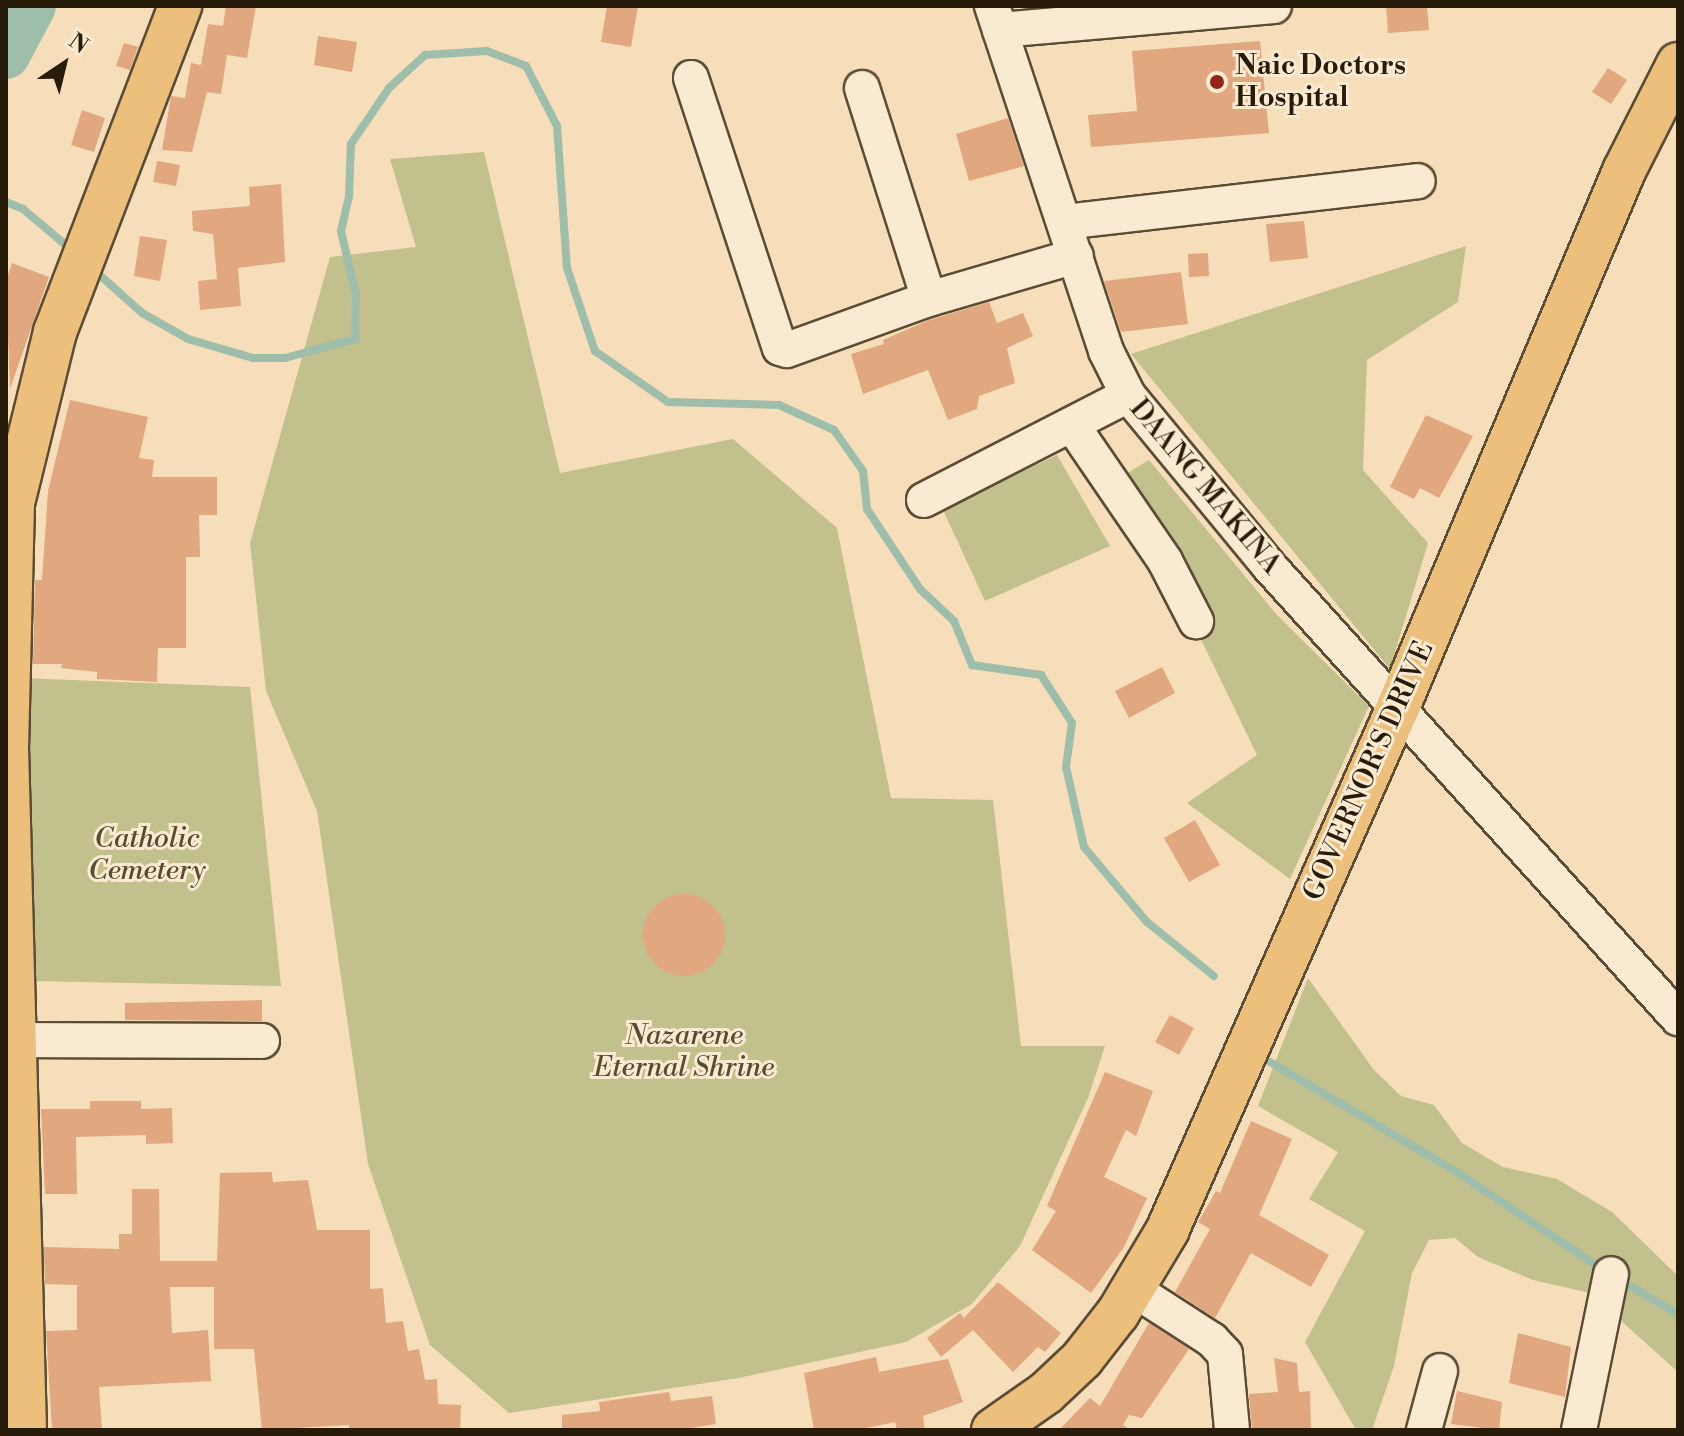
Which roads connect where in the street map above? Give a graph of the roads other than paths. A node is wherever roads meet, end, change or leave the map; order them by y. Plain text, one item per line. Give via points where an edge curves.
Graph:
1 (180, 6) edge
2 (1274, 6) edge
3 (1158, 10) edge
4 (996, 18) edge
5 (1678, 64) edge
6 (691, 78) dead end
7 (862, 88) dead end
8 (1418, 181) dead end
9 (1065, 222) junction
10 (1076, 256) junction
11 (929, 299) junction
12 (1128, 395) junction
13 (1072, 425) junction
14 (924, 500) dead end
15 (1196, 621) dead end
16 (8, 682) edge
17 (1399, 705) junction
18 (1678, 1018) edge
19 (12, 1040) junction
20 (262, 1041) dead end
21 (1611, 1274) dead end
22 (1133, 1289) junction
23 (1440, 1371) dead end
24 (25, 1430) edge
25 (993, 1430) edge
26 (1232, 1430) edge
27 (1424, 1430) edge
28 (1579, 1430) edge

1 - 16 main road via 81,264 34,407 13,503
2 - 3 street
3 - 4 street
4 - 9 street, DAANG MAKINA
5 - 17 main road, GOVERNOR'S DRIVE via 1624,171
6 - 11 street via 780,348 787,350
7 - 11 street
8 - 9 street
9 - 10 street, DAANG MAKINA
10 - 11 street
10 - 12 street, DAANG MAKINA via 1106,351
12 - 13 street
12 - 17 street, DAANG MAKINA via 1269,566
13 - 14 street
13 - 15 street via 1165,561
16 - 19 main road
17 - 18 street, DAANG MAKINA
17 - 22 main road, GOVERNOR'S DRIVE via 1167,1231
19 - 20 street
19 - 24 main road
21 - 28 street
22 - 25 main road, GOVERNOR'S DRIVE via 1082,1359 1046,1393
22 - 26 street via 1225,1354
23 - 27 street

